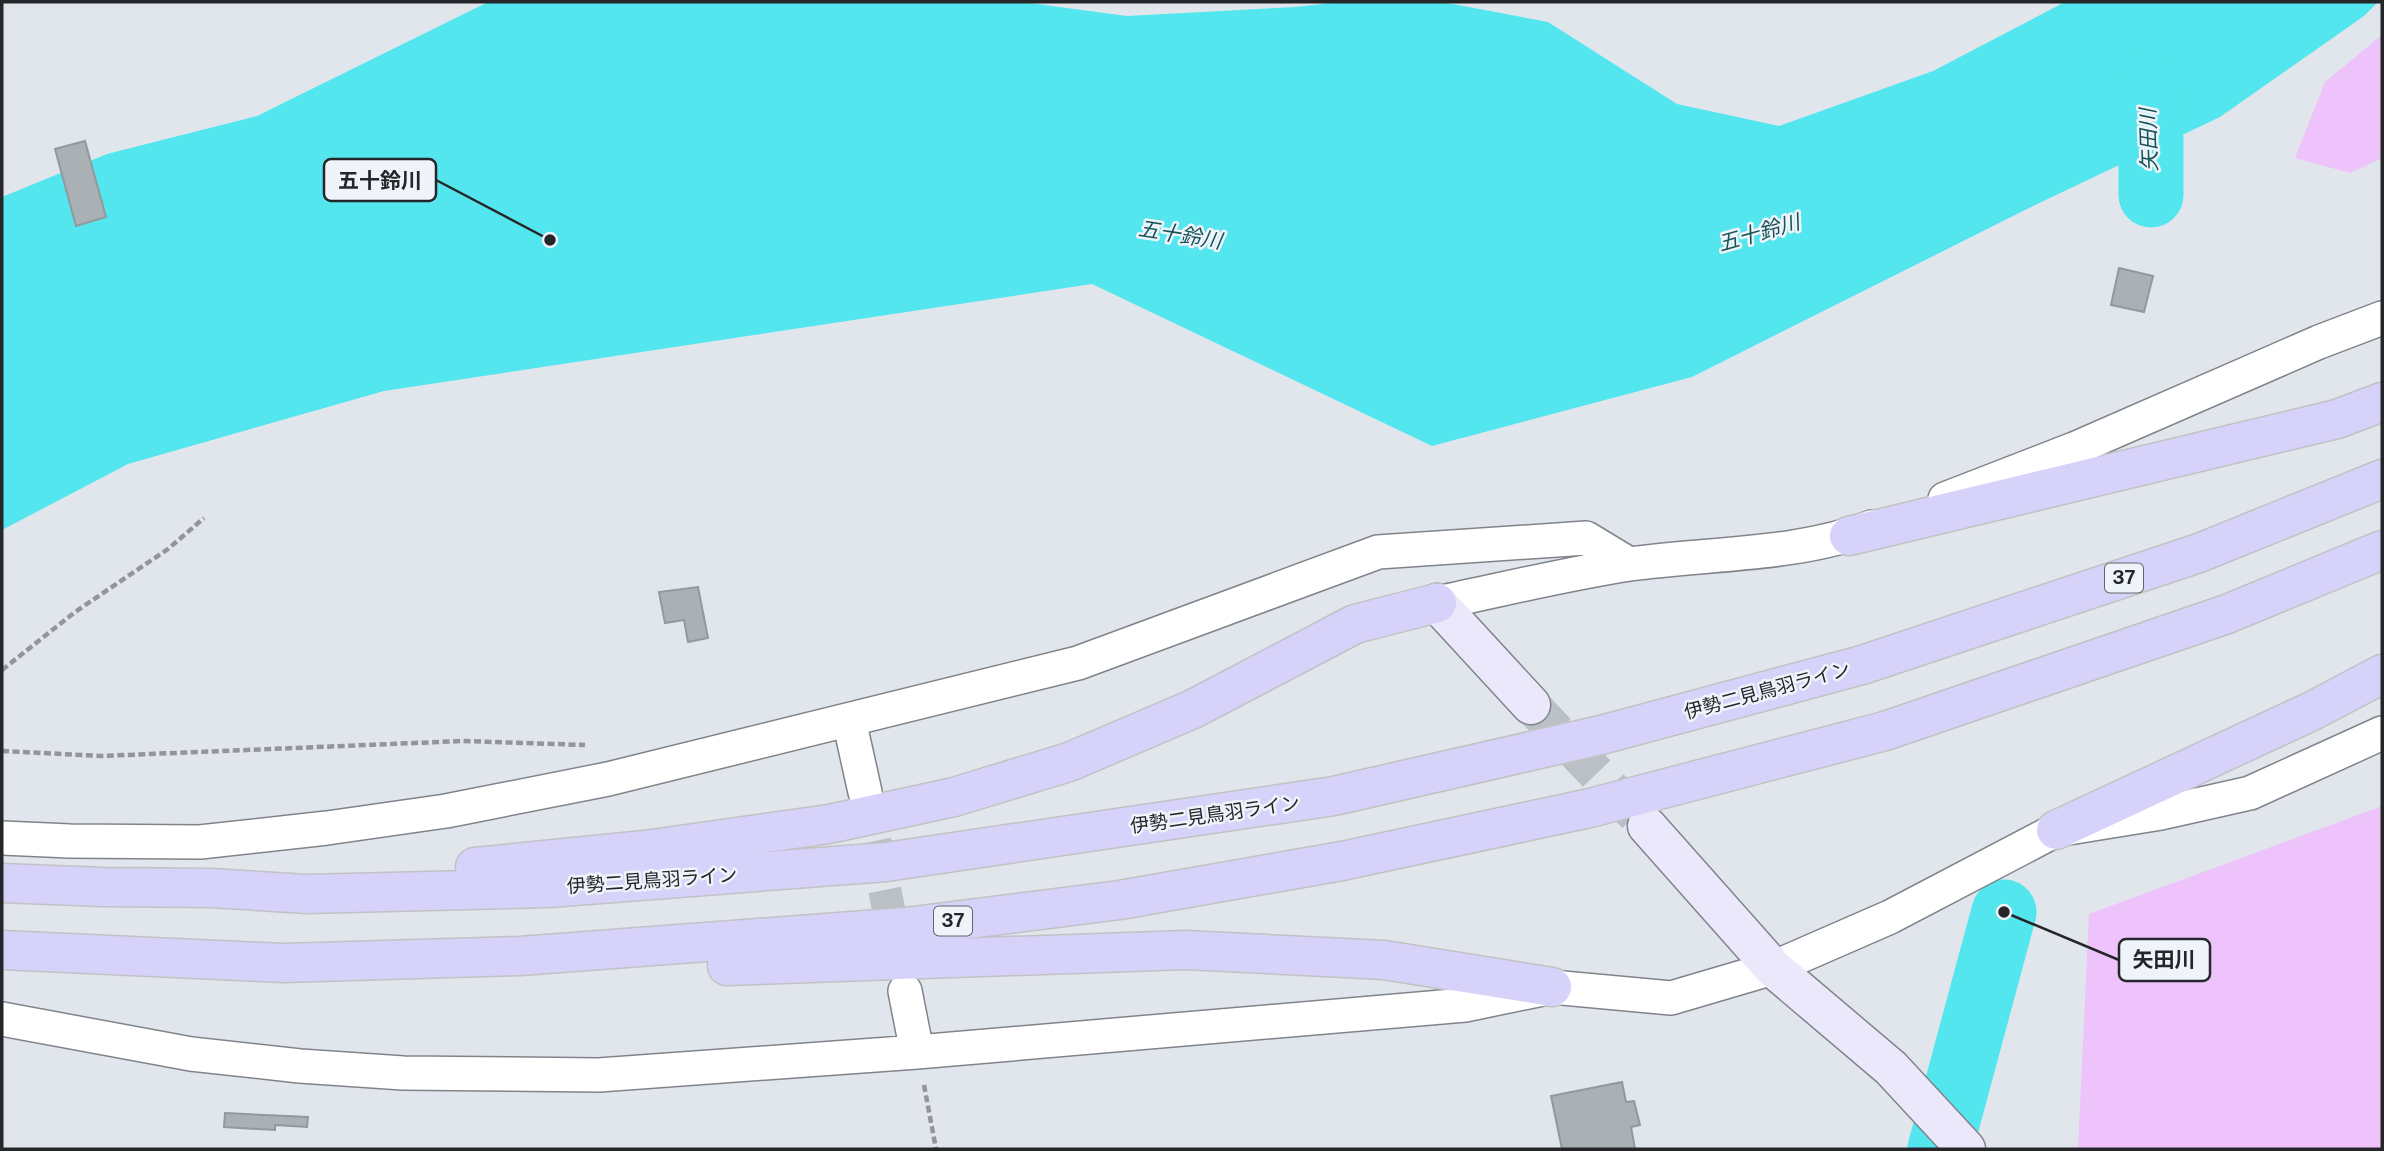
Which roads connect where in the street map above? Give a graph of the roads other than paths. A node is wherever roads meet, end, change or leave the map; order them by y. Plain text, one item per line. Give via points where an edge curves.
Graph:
1 (2382, 318) edge
2 (2382, 402) edge
3 (2382, 479) edge
4 (1849, 536) junction
5 (2382, 550) edge
6 (1629, 564) junction
7 (1437, 603) junction
8 (2382, 674) edge
9 (1531, 705) tunnel mouth
10 (849, 720) junction
11 (2382, 733) edge
12 (865, 792) tunnel mouth
13 (1647, 826) tunnel mouth
14 (2056, 830) junction
15 (2, 838) edge
16 (2, 883) edge
17 (211, 888) junction
18 (2, 950) edge
19 (284, 963) junction
20 (1773, 968) junction
21 (1552, 987) junction
22 (905, 990) dead end
23 (2, 1019) edge
24 (917, 1052) junction
25 (1966, 1149) edge

1 - 4 street via 2074,449
2 - 4 main road via 2337,419
3 - 17 main road, 伊勢二見鳥羽ライン / 37 via 2199,553 1861,665 1601,735 1334,796 886,862 548,888 307,894
4 - 6 street
5 - 19 main road, 37 via 2227,614 1885,731 1590,808 1342,861 1120,900 905,927 520,956
6 - 7 street
6 - 10 street via 1586,538 1378,552 1078,663
7 - 9 street
7 - 17 main road via 1355,624 1181,714 1069,762 954,797 829,824 645,850
8 - 14 main road
10 - 12 street
10 - 15 street via 608,779 446,811 327,828 213,840
11 - 14 street via 2250,793
13 - 20 street
14 - 20 street via 1890,917
16 - 17 main road, 伊勢二見鳥羽ライン / 37
18 - 19 main road, 37
19 - 21 main road via 532,976 1186,950 1384,960
20 - 21 street via 1671,998
20 - 25 street via 1891,1068
21 - 24 street via 1465,1005
22 - 24 street
23 - 24 street via 191,1054 403,1073 599,1074

